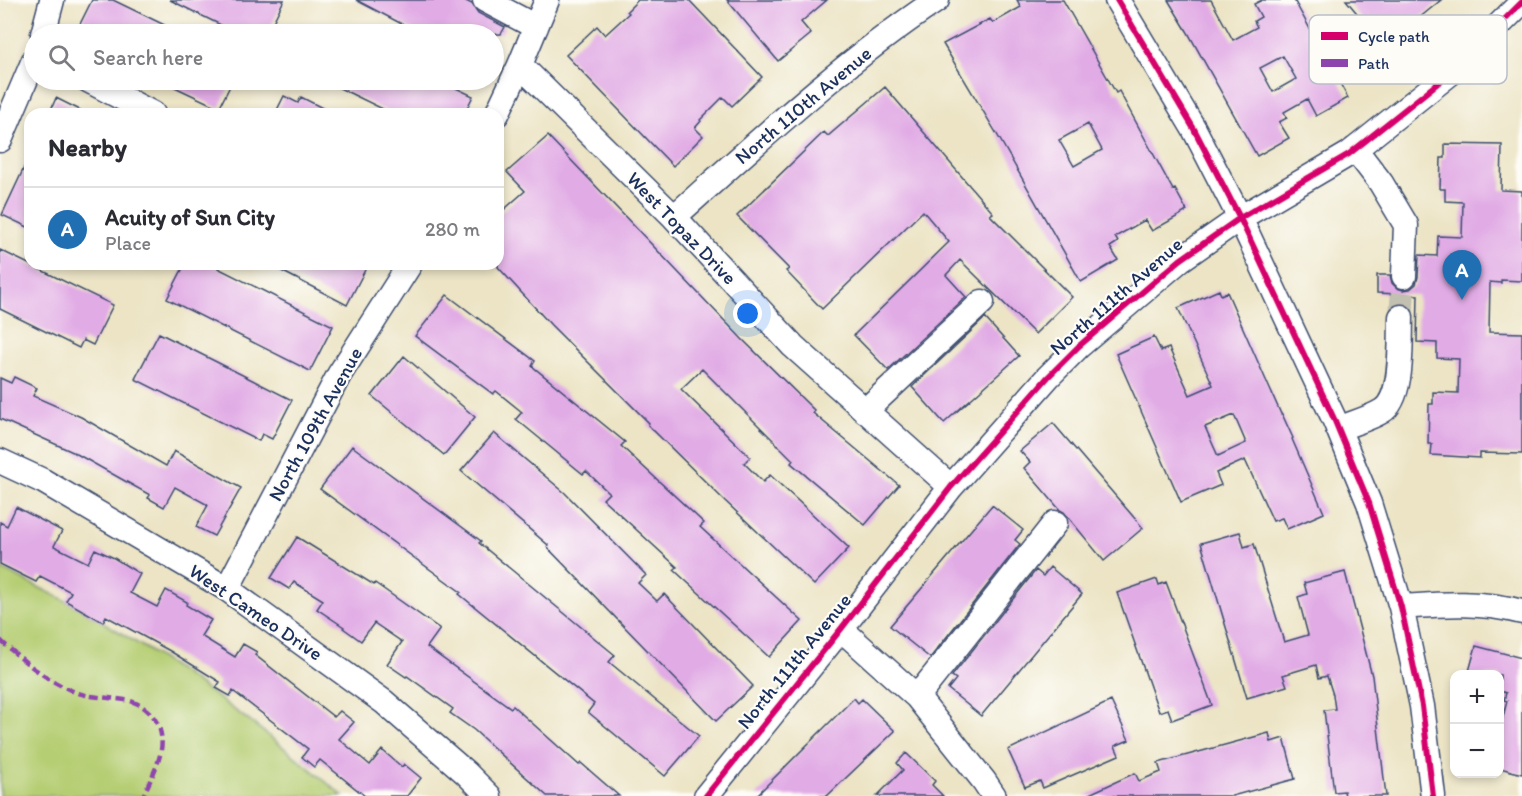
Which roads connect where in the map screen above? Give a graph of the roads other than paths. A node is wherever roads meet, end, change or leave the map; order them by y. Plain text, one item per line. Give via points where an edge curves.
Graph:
1 (52, 0) edge
2 (485, 0) edge
3 (547, 0) edge
4 (938, 0) edge
5 (1118, 0) edge
6 (1522, 2) edge
7 (1507, 17) edge
8 (46, 24) edge
9 (536, 27) junction
10 (520, 65) junction
11 (24, 84) edge
12 (1437, 84) edge
13 (107, 90) edge
14 (142, 108) edge
15 (500, 108) edge
16 (0, 140) edge
17 (1355, 150) junction
18 (674, 217) junction
19 (1240, 218) junction
20 (406, 270) edge
21 (1404, 276) tunnel mouth
22 (982, 302) dead end
23 (1401, 317) tunnel mouth
24 (865, 411) junction
25 (1338, 429) junction
26 (0, 461) edge
27 (951, 487) junction
28 (1055, 523) dead end
29 (227, 589) junction
30 (1401, 607) junction
31 (1522, 612) edge
32 (842, 629) junction
33 (916, 697) junction
34 (489, 796) edge
35 (706, 796) edge
36 (994, 796) edge
37 (1433, 796) edge

1 - 8 street
2 - 9 street
3 - 9 street
4 - 18 street, North 110th Avenue via 888,33 804,100
5 - 19 street via 1194,129
6 - 7 street, North 111th Avenue
9 - 10 street
10 - 15 street
10 - 18 street, West Topaz Drive
11 - 16 street
12 - 17 street, North 111th Avenue
13 - 14 street
17 - 19 street, North 111th Avenue
17 - 21 street via 1406,225
18 - 24 street, West Topaz Drive via 793,346
19 - 25 street
19 - 27 street, North 111th Avenue via 1180,260 1079,346
20 - 29 street, North 109th Avenue via 339,375
22 - 24 street
23 - 25 street via 1397,386 1390,405
24 - 27 street, West Topaz Drive
25 - 30 street via 1369,503
26 - 29 street, West Cameo Drive via 43,481
27 - 32 street, North 111th Avenue
28 - 33 street
29 - 34 street, West Cameo Drive via 384,702
30 - 31 street via 1460,602 1498,605
30 - 37 street via 1422,705
32 - 33 street
32 - 35 street, North 111th Avenue
33 - 36 street

